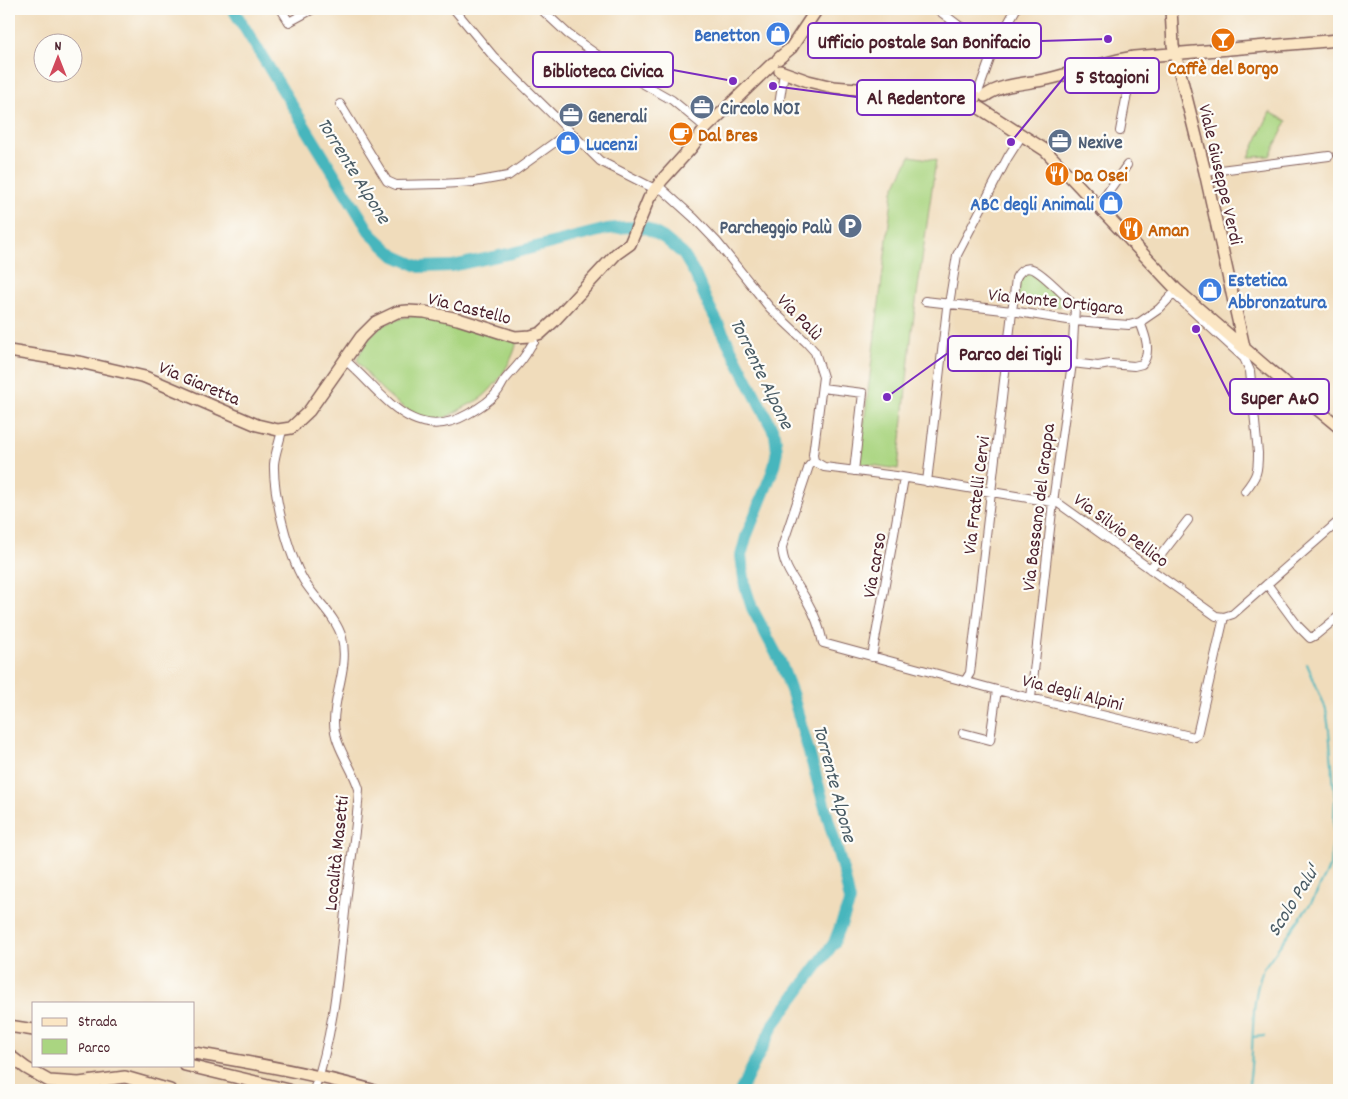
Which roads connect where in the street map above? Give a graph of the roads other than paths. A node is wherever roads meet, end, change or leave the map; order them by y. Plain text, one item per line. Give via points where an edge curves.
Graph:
1 (281, 9) edge
2 (313, 9) edge
3 (454, 9) edge
4 (541, 9) edge
5 (806, 9) edge
6 (817, 9) edge
7 (1016, 9) edge
8 (1171, 9) edge
9 (941, 10) edge
10 (808, 23) junction
11 (1339, 40) edge
12 (994, 48) junction
13 (1176, 53) junction
14 (1134, 57) junction
15 (780, 67) junction
16 (978, 99) junction
17 (340, 104) dead end
18 (779, 105) dead end
19 (706, 128) junction
20 (1120, 131) dead end
21 (569, 132) junction
22 (1022, 135) junction
23 (1329, 156) dead end
24 (1127, 165) dead end
25 (1204, 172) junction
26 (656, 188) junction
27 (1098, 206) junction
28 (1024, 269) joint
29 (1175, 292) junction
30 (925, 301) dead end
31 (1233, 302) junction
32 (949, 304) junction
33 (1012, 311) junction
34 (1074, 321) junction
35 (1140, 322) junction
36 (1225, 329) junction
37 (531, 336) junction
38 (9, 351) edge
39 (1244, 353) junction
40 (345, 360) junction
41 (1072, 363) junction
42 (822, 388) junction
43 (1339, 427) edge
44 (282, 430) junction
45 (814, 461) junction
46 (854, 471) junction
47 (904, 478) junction
48 (927, 482) junction
49 (992, 491) junction
50 (1245, 491) dead end
51 (1054, 502) junction
52 (1188, 520) dead end
53 (1339, 521) edge
54 (1150, 569) junction
55 (1267, 584) junction
56 (1339, 616) edge
57 (1224, 617) junction
58 (823, 643) joint
59 (872, 657) junction
60 (965, 681) junction
61 (997, 690) junction
62 (1031, 698) junction
63 (963, 733) dead end
64 (9, 1026) edge
65 (28, 1029) edge
66 (9, 1034) edge
67 (195, 1054) edge
68 (9, 1055) edge
69 (189, 1066) edge
70 (318, 1077) junction
71 (170, 1090) edge
72 (289, 1090) edge
73 (314, 1090) edge
74 (372, 1090) edge

1 - 2 street via 289,22
3 - 21 street, Via Palù via 493,56
4 - 19 street via 568,34 617,69 672,100
5 - 10 street
6 - 10 street
7 - 12 street
8 - 13 street, Viale Giuseppe Verdi
9 - 12 street
10 - 15 street
11 - 13 street
12 - 16 street via 980,82
13 - 14 street
13 - 25 street, Viale Giuseppe Verdi
14 - 16 street via 1049,79 997,88
14 - 20 street
15 - 16 street via 800,78 833,86
15 - 18 street
15 - 19 street, Via Castello via 756,79
16 - 22 street via 997,120
17 - 21 street via 387,181 396,185 474,182 508,176
19 - 26 street, Via Castello
21 - 26 street, Via Palù via 600,161
22 - 27 street via 1045,150
22 - 32 street via 957,255
23 - 25 street
24 - 27 street
25 - 31 street, Viale Giuseppe Verdi
26 - 37 street, Via Castello via 630,244 612,258 553,322
26 - 42 street, Via Palù via 694,218 770,308 815,352 823,377
27 - 29 street
28 - 33 street, Via Fratelli Cervi via 1016,278
28 - 34 street, Via Bassano del Grappa via 1037,271 1069,300 1075,307
29 - 35 street, Via Monte Ortigara
29 - 36 street
29 - 36 street
30 - 32 street, Via Monte Ortigara
31 - 36 street, Viale Giuseppe Verdi
31 - 39 street, Viale Giuseppe Verdi
32 - 33 street, Via Monte Ortigara
32 - 48 street
33 - 34 street, Via Monte Ortigara
33 - 49 street, Via Fratelli Cervi
34 - 35 street, Via Monte Ortigara via 1129,325
34 - 41 street, Via Bassano del Grappa
35 - 41 street via 1147,345 1147,356 1142,364 1098,366
36 - 39 street
37 - 40 street, Via Castello via 515,336 425,312 397,312 376,322
37 - 40 street, Via Castello via 534,342 498,392 467,415 443,422 413,420 401,414
38 - 44 street, Via Giaretta via 145,377 257,426
39 - 43 street
39 - 50 street via 1250,371 1258,453 1256,478
40 - 44 street via 309,411 296,424
41 - 51 street, Via Bassano del Grappa
42 - 45 street, Via Palù
42 - 46 street via 864,393
44 - 70 street, Località Masetti via 274,463 280,510 293,561 342,637 344,652 334,724 340,747 359,789 339,973
45 - 46 street, Via Silvio Pellico via 824,467
45 - 58 street, Via Palù via 809,466 782,547 786,567 808,601
46 - 47 street, Via Silvio Pellico
47 - 48 street, Via Silvio Pellico
47 - 59 street, Via carso
48 - 49 street, Via Silvio Pellico
49 - 51 street, Via Silvio Pellico
49 - 60 street, Via Fratelli Cervi via 970,673
51 - 54 street, Via Silvio Pellico
51 - 62 street, Via Bassano del Grappa
52 - 54 street
53 - 55 street
54 - 57 street, Via Silvio Pellico via 1216,616
55 - 56 street via 1310,638
55 - 57 street via 1233,614
57 - 62 street, Via degli Alpini via 1197,735 1192,738
58 - 59 street, Via degli Alpini
59 - 60 street, Via degli Alpini
60 - 61 street, Via degli Alpini
61 - 62 street, Via degli Alpini
61 - 63 street via 990,740
64 - 65 street
65 - 66 street
67 - 70 street
68 - 71 street via 48,1080 79,1084 125,1077
69 - 72 street
70 - 73 street, Località Masetti
70 - 74 street

